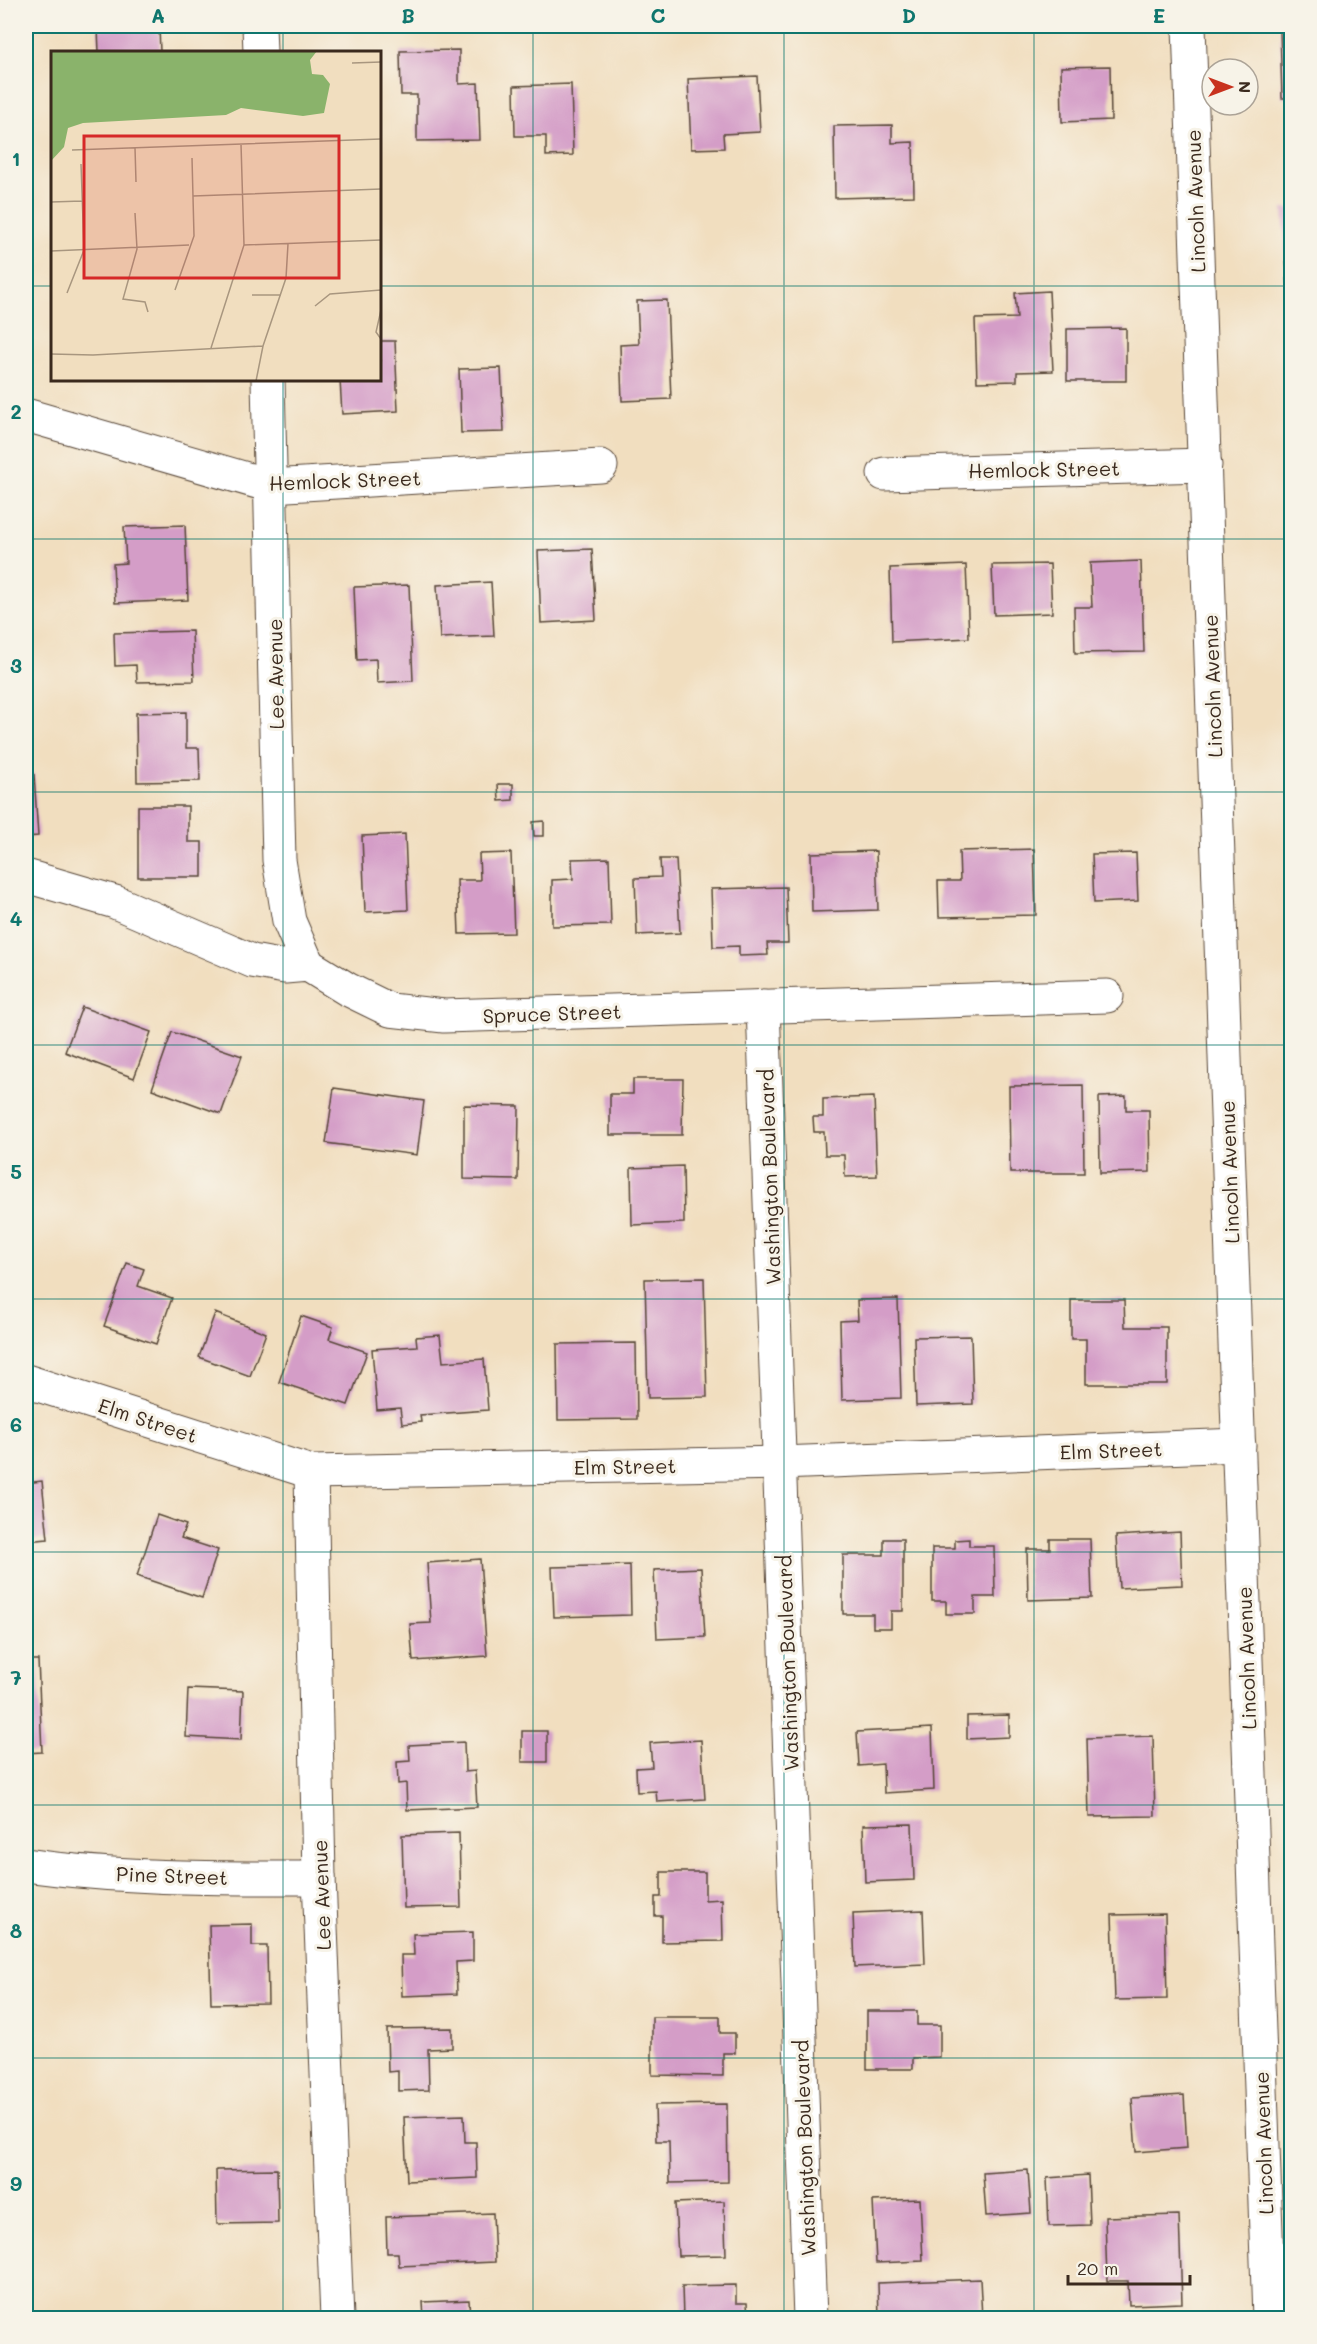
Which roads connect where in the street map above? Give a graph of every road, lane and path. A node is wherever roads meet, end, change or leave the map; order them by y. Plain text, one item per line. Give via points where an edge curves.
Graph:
1 (259, 26) edge
2 (1189, 26) edge
3 (260, 51) edge
4 (268, 381) edge
5 (26, 415) edge
6 (1204, 465) junction
7 (601, 466) dead end
8 (884, 474) dead end
9 (271, 486) junction
10 (26, 876) edge
11 (308, 965) junction
12 (1107, 996) dead end
13 (763, 1006) junction
14 (26, 1381) edge
15 (1239, 1445) junction
16 (780, 1463) junction
17 (311, 1472) junction
18 (26, 1865) edge
19 (319, 1878) junction
20 (337, 2319) edge
21 (810, 2319) edge
22 (1269, 2319) edge

1 - 3 street
2 - 6 street, Lincoln Avenue
4 - 9 street, Lee Avenue
5 - 9 street, Hemlock Street
6 - 8 street, Hemlock Street
6 - 15 street, Lincoln Avenue
7 - 9 street, Hemlock Street
9 - 11 street, Lee Avenue via 279,860 289,921
10 - 11 street via 115,902 252,961 285,967
11 - 13 street, Spruce Street via 347,990 390,1010 444,1016
12 - 13 street, Spruce Street
13 - 16 street, Washington Boulevard
14 - 17 street, Elm Street
15 - 16 street, Elm Street
15 - 22 street, Lincoln Avenue
16 - 17 street, Elm Street
16 - 21 street, Washington Boulevard
17 - 19 street, Lee Avenue
18 - 19 street, Pine Street via 111,1874
19 - 20 street, Lee Avenue

